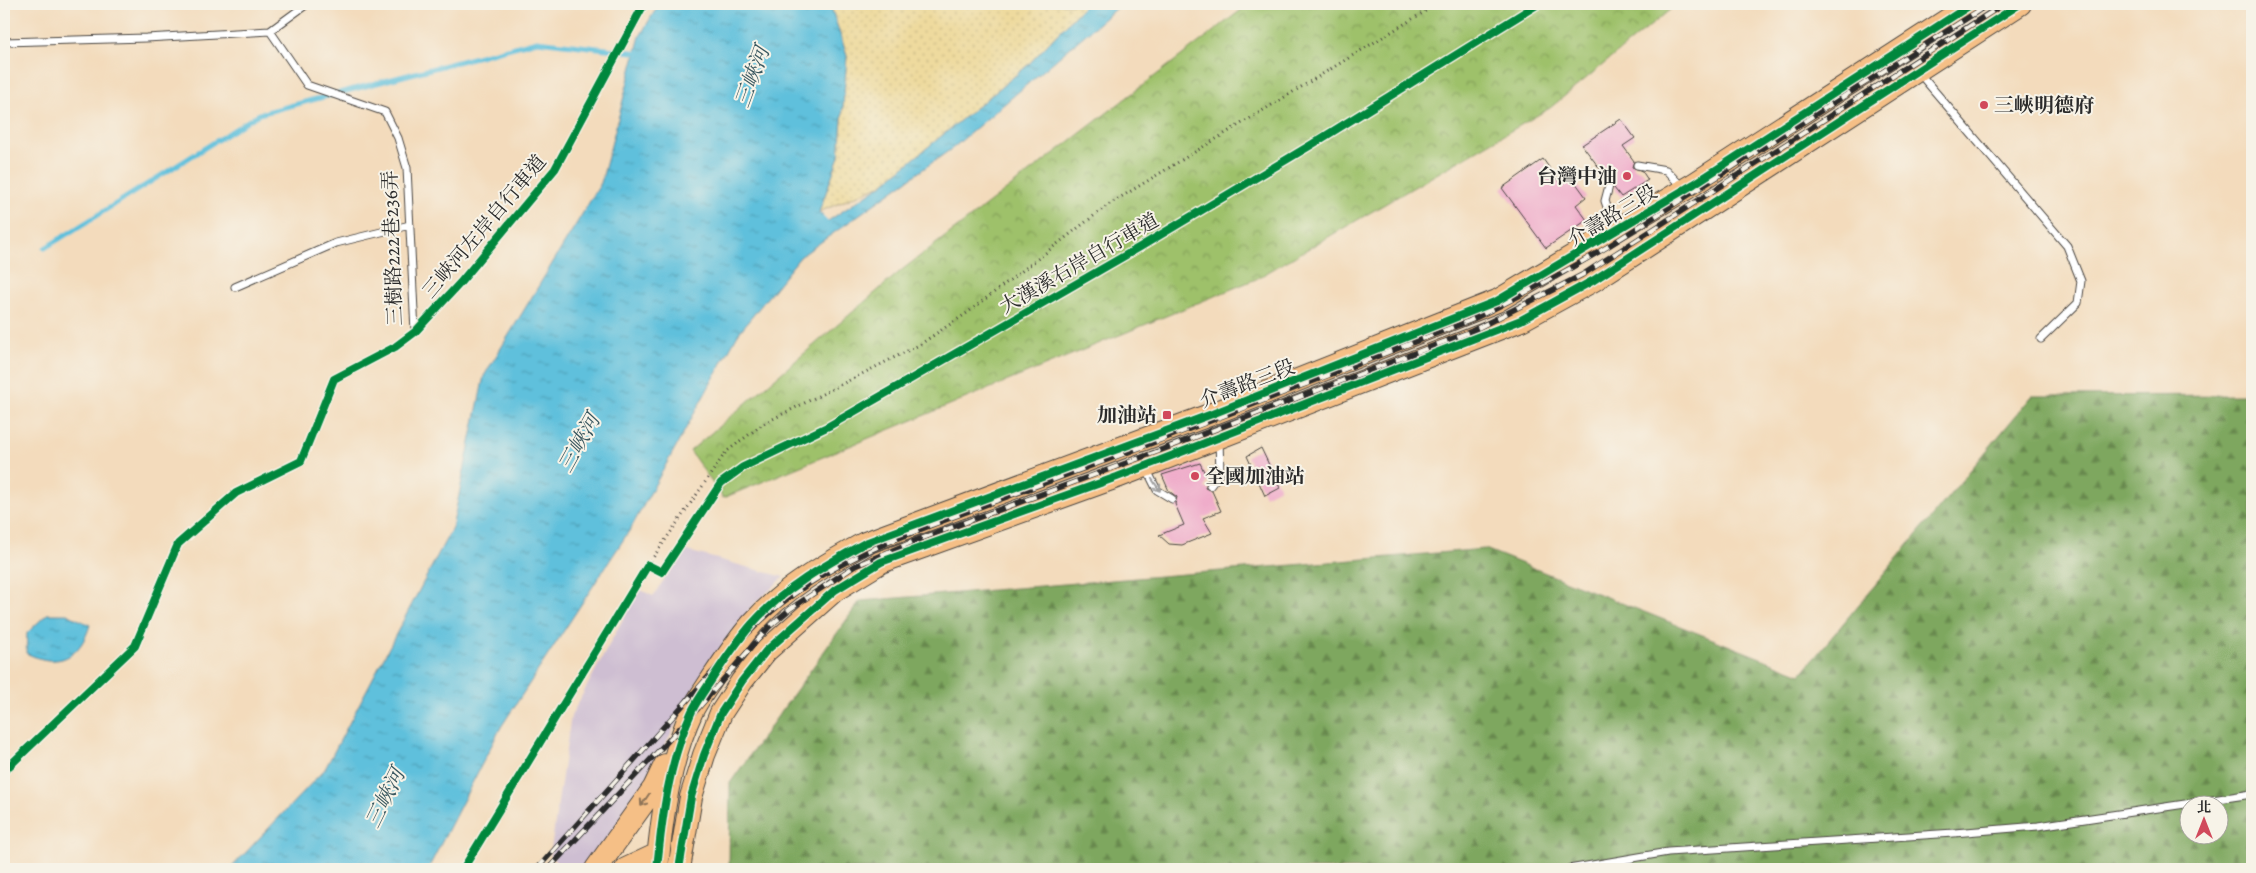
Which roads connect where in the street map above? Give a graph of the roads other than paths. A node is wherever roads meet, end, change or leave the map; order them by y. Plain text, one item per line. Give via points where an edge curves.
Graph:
1 (307, 4) edge
2 (2020, 4) edge
3 (1970, 14) edge
4 (270, 31) junction
5 (4, 42) edge
6 (1917, 70) junction
7 (1637, 165) dead end
8 (1610, 182) dead end
9 (1684, 190) junction
10 (410, 225) junction
11 (1616, 232) junction
12 (235, 287) dead end
13 (1514, 308) junction
14 (2041, 339) dead end
15 (1218, 437) junction
16 (1145, 466) junction
17 (1210, 486) dead end
18 (1172, 498) dead end
19 (692, 711) junction
20 (4, 771) edge
21 (2252, 794) edge
22 (668, 864) edge
23 (596, 869) edge
24 (626, 869) edge
25 (1568, 869) edge

1 - 4 lane
2 - 3 main road, 介壽路三段
3 - 6 main road, 介壽路三段
3 - 9 main road, 介壽路三段
4 - 5 lane
4 - 10 lane, 三樹路222巷236弄 via 307,85 385,112 398,138 407,168
6 - 13 main road, 介壽路三段 via 1594,280
6 - 14 lane via 2067,246 2081,281 2078,303
7 - 9 lane via 1666,170
8 - 11 lane via 1605,201
9 - 11 main road, 介壽路三段
10 - 12 lane via 336,243
10 - 20 lane, 三樹路222巷236弄 via 415,332 395,347 334,379 301,461 236,493 178,544 135,646
11 - 13 main road, 介壽路三段
13 - 15 main road, 介壽路三段
13 - 19 main road, 介壽路三段 via 1212,414 865,542 792,588 753,624
15 - 16 main road, 介壽路三段
15 - 17 lane via 1220,472
16 -> 18 lane via 1157,490
16 - 22 main road, 介壽路三段 via 881,562 835,590 766,651 721,713
19 - 22 main road, 介壽路三段 via 672,770 662,815
19 -> 23 main road via 654,788
21 - 25 lane via 2038,826 1668,852
22 - 24 main road

